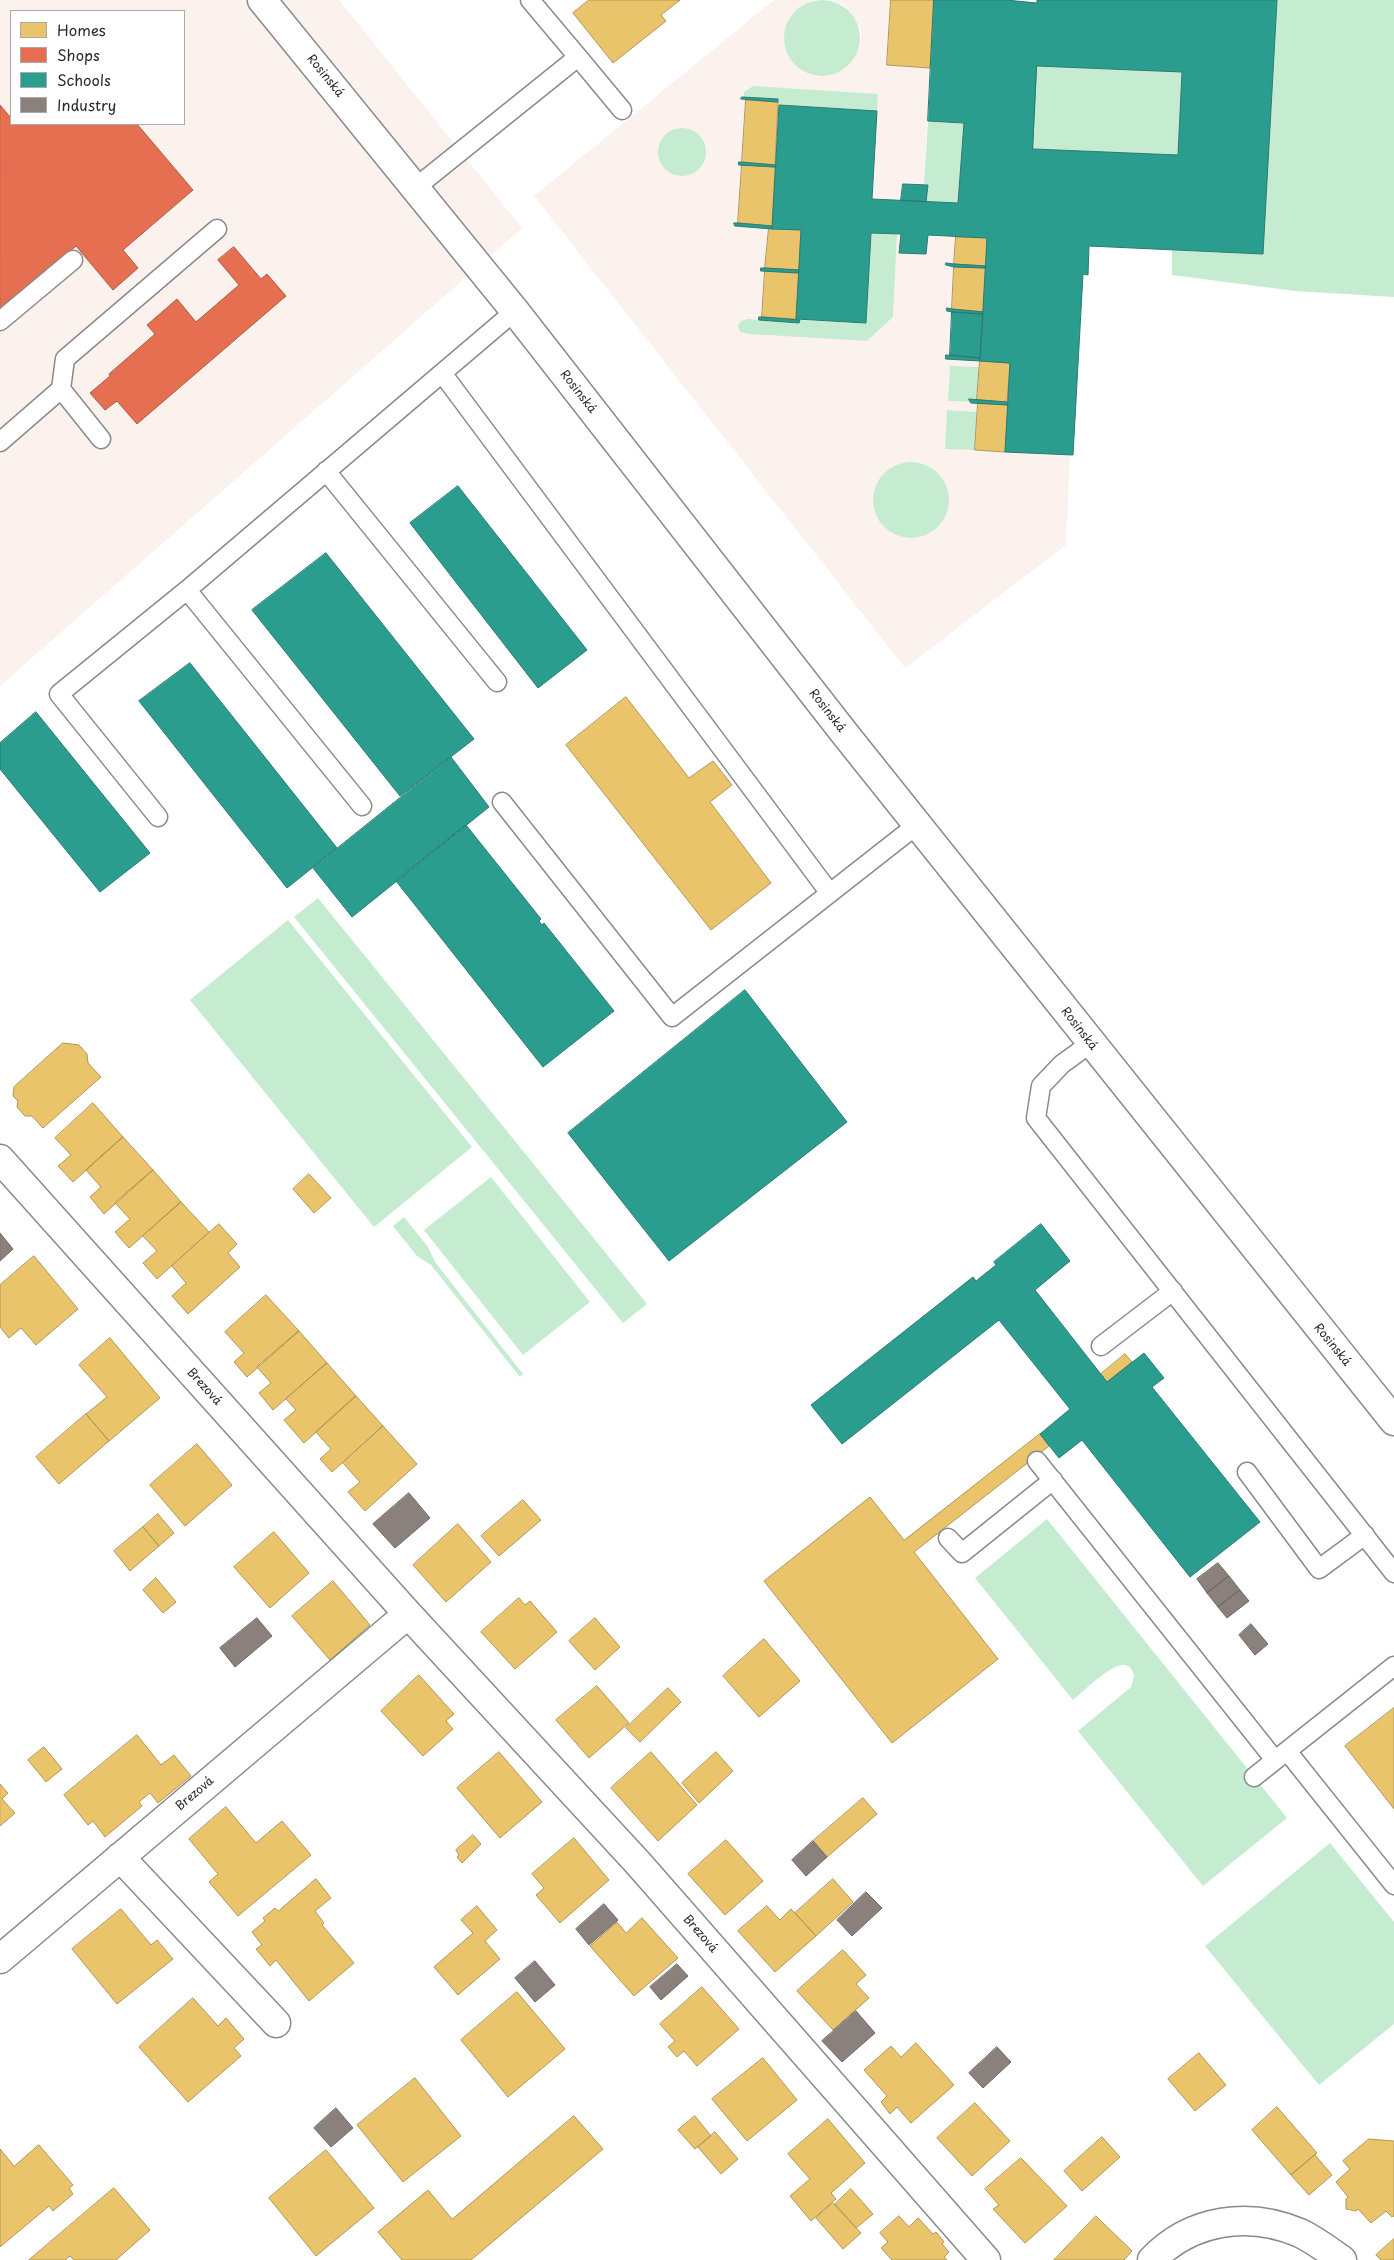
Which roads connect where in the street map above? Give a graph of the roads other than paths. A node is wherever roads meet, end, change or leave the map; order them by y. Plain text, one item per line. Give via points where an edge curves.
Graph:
1 (262, 0) edge
2 (536, 2) edge
3 (578, 57) junction
4 (622, 110) dead end
5 (415, 188) junction
6 (217, 229) dead end
7 (73, 260) dead end
8 (515, 311) junction
9 (0, 321) edge
10 (442, 373) junction
11 (61, 389) junction
12 (101, 438) dead end
13 (0, 442) edge
14 (326, 471) junction
15 (187, 590) junction
16 (496, 682) dead end
17 (502, 802) dead end
18 (362, 806) dead end
19 (158, 817) dead end
20 (918, 824) junction
21 (829, 892) junction
22 (1091, 1043) junction
23 (0, 1159) edge
24 (1173, 1291) junction
25 (1101, 1346) dead end
26 (1394, 1421) edge
27 (1037, 1461) dead end
28 (1247, 1472) dead end
29 (1053, 1480) junction
30 (1365, 1535) junction
31 (948, 1538) dead end
32 (1394, 1573) edge
33 (408, 1614) junction
34 (1394, 1666) edge
35 (1281, 1755) junction
36 (1254, 1777) dead end
37 (120, 1858) junction
38 (1394, 1885) edge
39 (0, 1959) edge
40 (276, 2023) dead end
41 (986, 2260) edge
42 (1152, 2260) edge
43 (1342, 2260) edge

1 - 5 street, Rosinská
2 - 3 lane
3 - 4 lane
3 - 5 lane
5 - 8 street, Rosinská
6 - 11 lane via 65,360
7 - 9 lane
8 - 10 lane
8 - 20 street, Rosinská
10 - 14 lane
10 - 21 lane
11 - 12 lane
11 - 13 lane
14 - 15 lane
14 - 16 lane
15 - 18 lane
15 - 19 lane via 59,694
17 - 21 lane via 672,1017
20 - 21 lane
20 - 22 street, Rosinská
22 - 24 lane via 1062,1064 1041,1086 1036,1118
22 - 26 street, Rosinská
23 - 33 street, Brezová
24 - 25 lane
24 - 30 lane
27 - 29 lane
28 - 30 lane via 1319,1569
29 - 31 lane via 962,1553
29 - 35 lane
30 - 32 lane
33 - 37 street, Brezová
33 - 41 street, Brezová via 638,1863
34 - 35 lane
35 - 36 lane
35 - 38 lane
37 - 39 street, Brezová
37 - 40 street
42 - 43 street via 1188,2232 1220,2223 1264,2222 1301,2234

